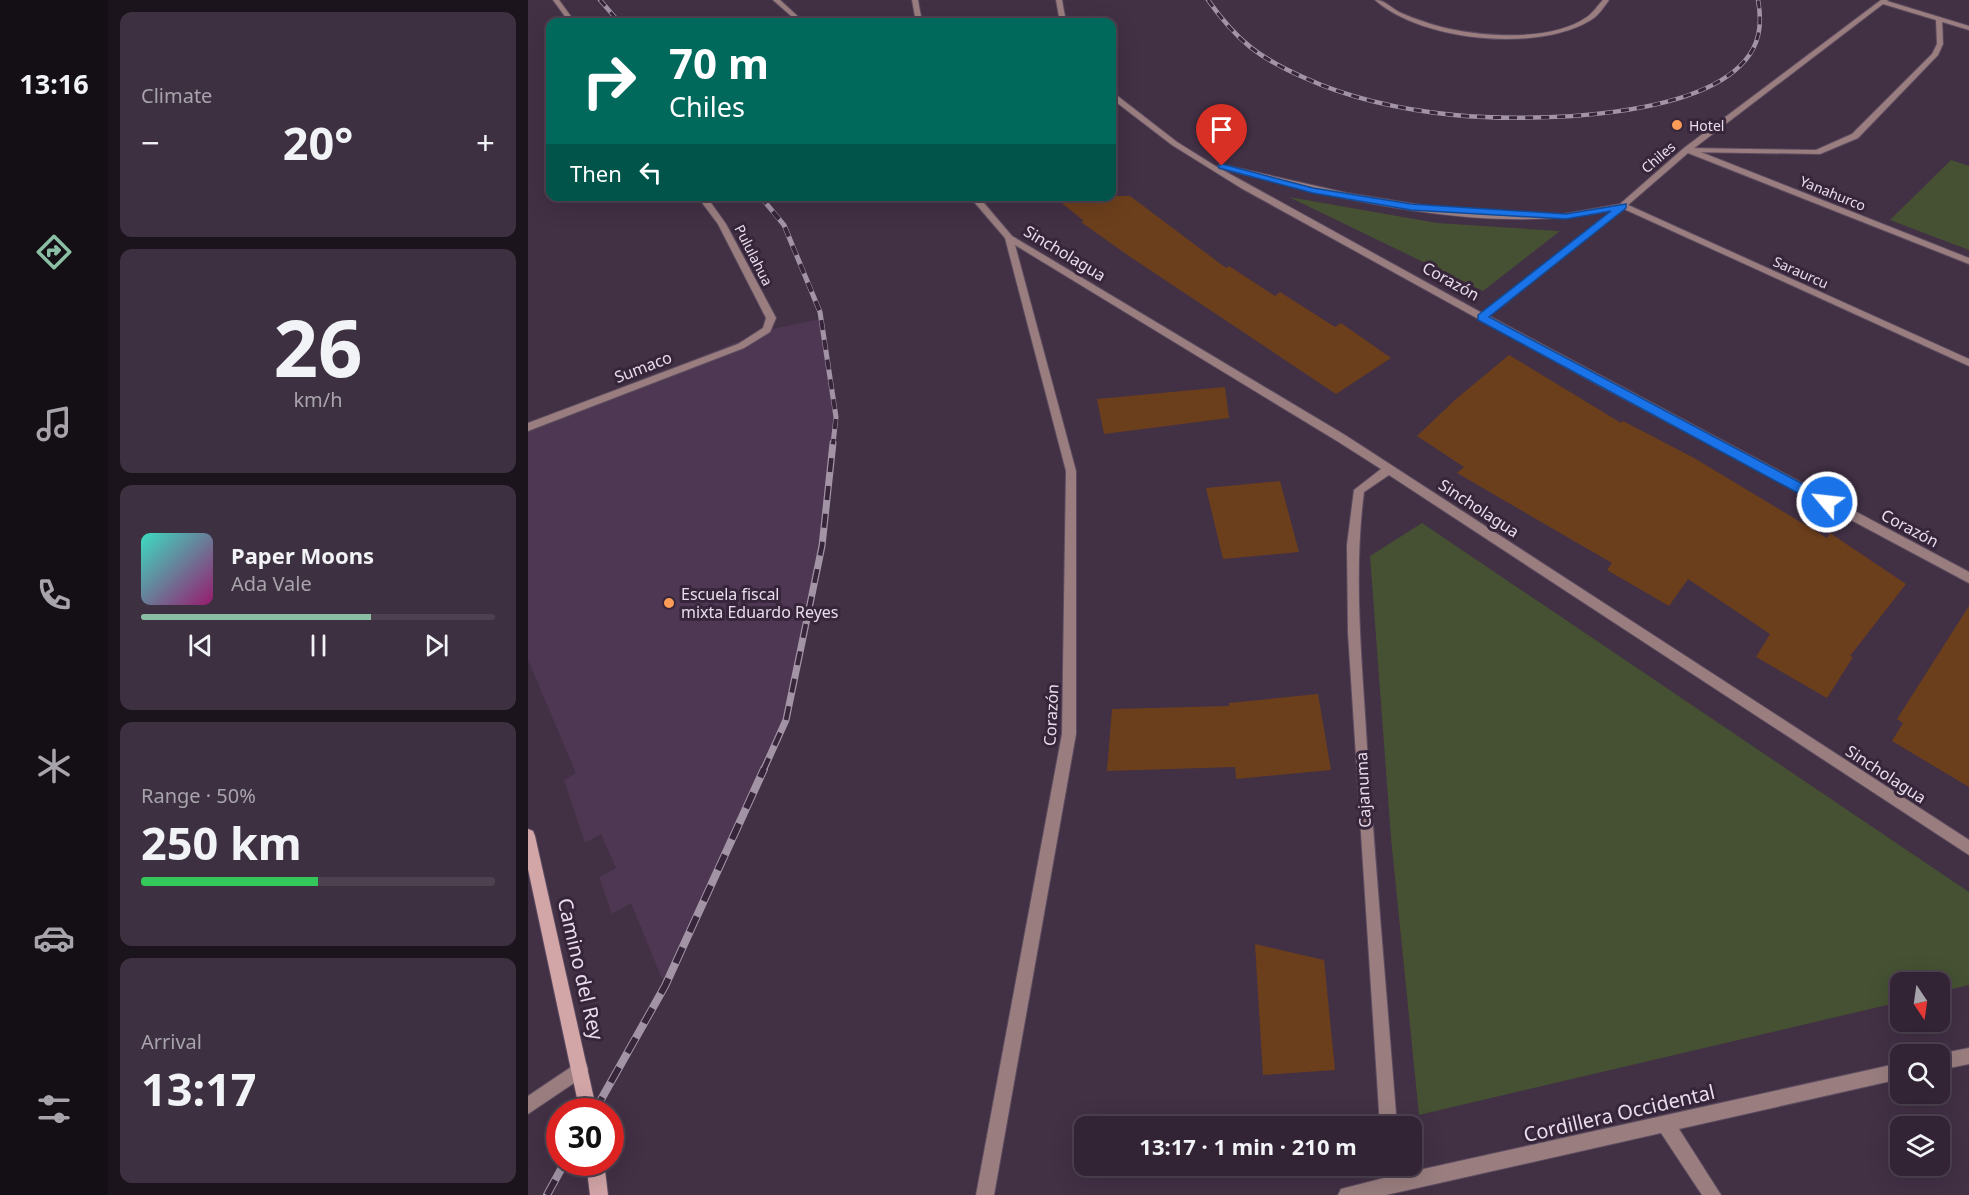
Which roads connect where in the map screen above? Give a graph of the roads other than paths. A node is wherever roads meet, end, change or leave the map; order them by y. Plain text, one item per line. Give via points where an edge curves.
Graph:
1 (556, 0) edge
2 (776, 0) edge
3 (915, 0) edge
4 (1059, 0) edge
5 (1378, 0) edge
6 (1606, 0) edge
7 (1884, 1) edge
8 (569, 18) edge
9 (796, 18) edge
10 (918, 18) edge
11 (1062, 18) edge
12 (1939, 19) junction
13 (1969, 28) edge
14 (1116, 100) edge
15 (1687, 150) junction
16 (1204, 162) junction
17 (705, 201) edge
18 (977, 201) edge
19 (1623, 206) junction
20 (1009, 238) junction
21 (1969, 261) edge
22 (1482, 317) junction
23 (767, 330) joint
24 (1969, 363) edge
25 (528, 427) edge
26 (1389, 469) junction
27 (1969, 578) edge
28 (528, 836) edge
29 (1969, 848) edge
30 (1969, 1056) edge
31 (1950, 1060) edge
32 (580, 1069) junction
33 (1890, 1073) edge
34 (587, 1098) edge
35 (528, 1106) edge
36 (1387, 1116) edge
37 (1665, 1124) junction
38 (597, 1176) edge
39 (1392, 1176) edge
40 (1393, 1184) junction
41 (599, 1195) edge
42 (984, 1195) edge
43 (1347, 1195) edge
44 (1712, 1195) edge

1 - 8 street
2 - 9 street
3 - 10 street
4 - 11 street
5 - 6 street via 1393,11 1431,26 1502,36 1569,27 1591,17
7 - 12 street
7 - 15 street, Chiles
12 - 13 street
12 - 15 street via 1940,44 1935,55 1855,136 1840,144 1817,152
14 - 16 street, Corazón
15 - 19 street, Chiles
15 - 21 street, Yanahurco
16 - 19 street, Corazón via 1313,190 1411,207 1566,216
16 - 22 street, Corazón
17 - 23 street, Pululahua via 722,224 771,318
18 - 20 street, Sincholagua
19 - 22 street, Chiles
19 - 24 street, Saraurcu
20 - 26 street, Sincholagua
20 - 42 street, Corazón via 1071,471 1069,734
22 - 27 street, Corazón
23 - 25 street, Sumaco via 741,346
26 - 29 street, Sincholagua
26 - 36 street, Cajanuma via 1359,490 1353,524 1366,840
28 - 32 street, Camino del Rey
30 - 31 street
32 - 34 street, Camino del Rey
32 - 35 street
33 - 37 street, Cordillera Occidental
37 - 40 street, Cordillera Occidental
37 - 44 street
38 - 41 street
39 - 40 street
40 - 43 street, Cordillera Occidental

